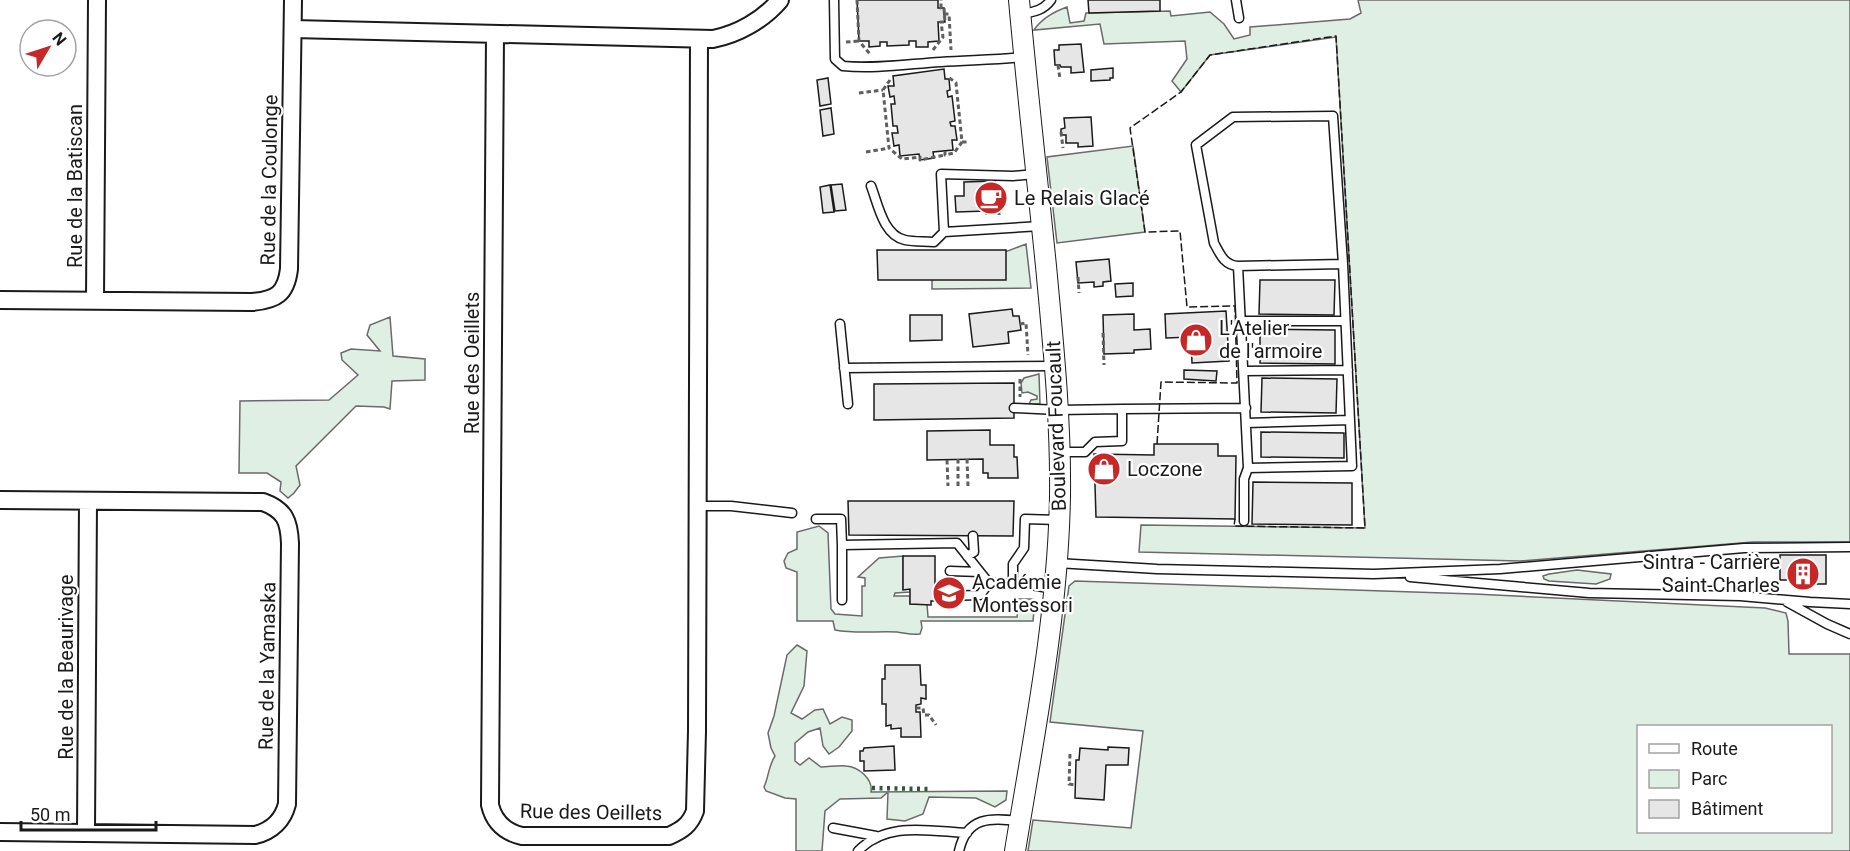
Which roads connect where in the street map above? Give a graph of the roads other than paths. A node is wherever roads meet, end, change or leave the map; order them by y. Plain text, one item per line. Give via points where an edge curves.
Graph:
1 (97, 0) edge
2 (293, 0) edge
3 (780, 0) edge
4 (834, 0) edge
5 (1051, 0) edge
6 (1236, 0) edge
7 (1020, 7) edge
8 (1239, 18) dead end
9 (293, 29) junction
10 (495, 34) junction
11 (699, 39) junction
12 (1024, 57) junction
13 (1037, 174) junction
14 (872, 186) dead end
15 (1042, 226) junction
16 (944, 232) junction
17 (1343, 264) junction
18 (1238, 266) junction
19 (0, 300) edge
20 (95, 300) junction
21 (1241, 321) junction
22 (1345, 321) junction
23 (840, 324) dead end
24 (1055, 366) junction
25 (844, 368) junction
26 (1348, 370) junction
27 (1244, 371) junction
28 (848, 404) dead end
29 (1014, 408) dead end
30 (1246, 408) junction
31 (1122, 409) junction
32 (1058, 410) junction
33 (1350, 420) junction
34 (1246, 423) junction
35 (1060, 452) junction
36 (1248, 468) junction
37 (0, 500) edge
38 (88, 501) junction
39 (698, 506) junction
40 (792, 513) dead end
41 (816, 519) dead end
42 (1059, 520) junction
43 (1244, 521) dead end
44 (973, 536) dead end
45 (842, 545) junction
46 (1850, 547) edge
47 (967, 556) junction
48 (1058, 563) junction
49 (950, 571) dead end
50 (980, 572) junction
51 (1374, 574) junction
52 (989, 583) junction
53 (1013, 584) junction
54 (1055, 589) junction
55 (944, 596) dead end
56 (1781, 599) junction
57 (842, 600) dead end
58 (1850, 604) edge
59 (1850, 634) edge
60 (1020, 821) junction
61 (833, 828) dead end
62 (0, 832) edge
63 (86, 832) junction
64 (967, 833) junction
65 (876, 837) junction
66 (858, 851) edge
67 (959, 851) edge
68 (1015, 851) edge

1 - 20 street, Rue de la Batiscan
2 - 9 street, Rue de la Coulonge
3 - 11 street via 770,12 739,31
4 - 12 lane via 835,59 843,66
5 - 7 lane via 1039,10
6 - 8 lane
7 - 12 street, Boulevard Foucault
9 - 10 street
9 - 20 street, Rue de la Coulonge via 289,269 285,288 272,298 252,302
10 - 11 street
10 - 39 street, Rue des Oeillets via 490,805 495,819 507,830 522,836 658,837 679,831 692,819 696,798
11 - 39 street, Rue des Oeillets
12 - 13 street, Boulevard Foucault
13 - 15 street, Boulevard Foucault
13 - 16 lane via 941,174
14 - 16 lane via 883,221 894,235 934,242
15 - 16 lane
15 - 24 street, Boulevard Foucault
17 - 18 lane
17 - 18 lane via 1333,116 1233,117 1196,145 1214,243 1228,263
17 - 22 lane
18 - 21 lane
19 - 20 street, Rue de la Coulonge
21 - 22 lane
21 - 27 lane
22 - 26 lane
23 - 25 lane
24 - 25 lane
24 - 32 street, Boulevard Foucault
25 - 28 lane
26 - 27 lane
26 - 33 lane
27 - 30 lane
29 - 32 lane
30 - 31 lane
30 - 34 lane
31 - 32 lane
31 - 35 lane via 1122,441 1095,442 1085,452
32 - 35 street, Boulevard Foucault
33 - 34 lane
33 - 36 lane via 1353,466
34 - 36 lane
35 - 42 street, Boulevard Foucault
36 - 43 lane via 1244,479
37 - 38 street, Rue de la Yamaska
38 - 63 street, Rue de la Beaurivage
38 - 63 street, Rue de la Yamaska via 263,502 279,510 287,521 290,543 285,813 265,832 255,834
39 - 40 lane
41 - 45 lane via 845,519
42 - 48 street, Boulevard Foucault
42 - 53 lane via 1025,519 1024,548 1013,564
44 - 47 lane via 974,552
45 - 47 lane via 957,543
45 - 57 lane
46 - 51 lane via 1744,548 1500,569
47 - 50 lane
48 - 51 lane
48 - 54 street, Boulevard Foucault
49 - 50 lane
50 - 52 lane
51 - 56 lane via 1589,593
52 - 53 lane
52 - 55 lane via 980,595
53 - 54 lane
54 - 60 street, Boulevard Foucault
56 - 58 lane
56 - 59 lane
60 - 64 lane via 983,820
60 - 68 street, Boulevard Foucault
61 - 65 lane
62 - 63 street, Rue de la Yamaska
64 - 65 lane via 905,830
64 - 67 lane
65 - 66 lane

